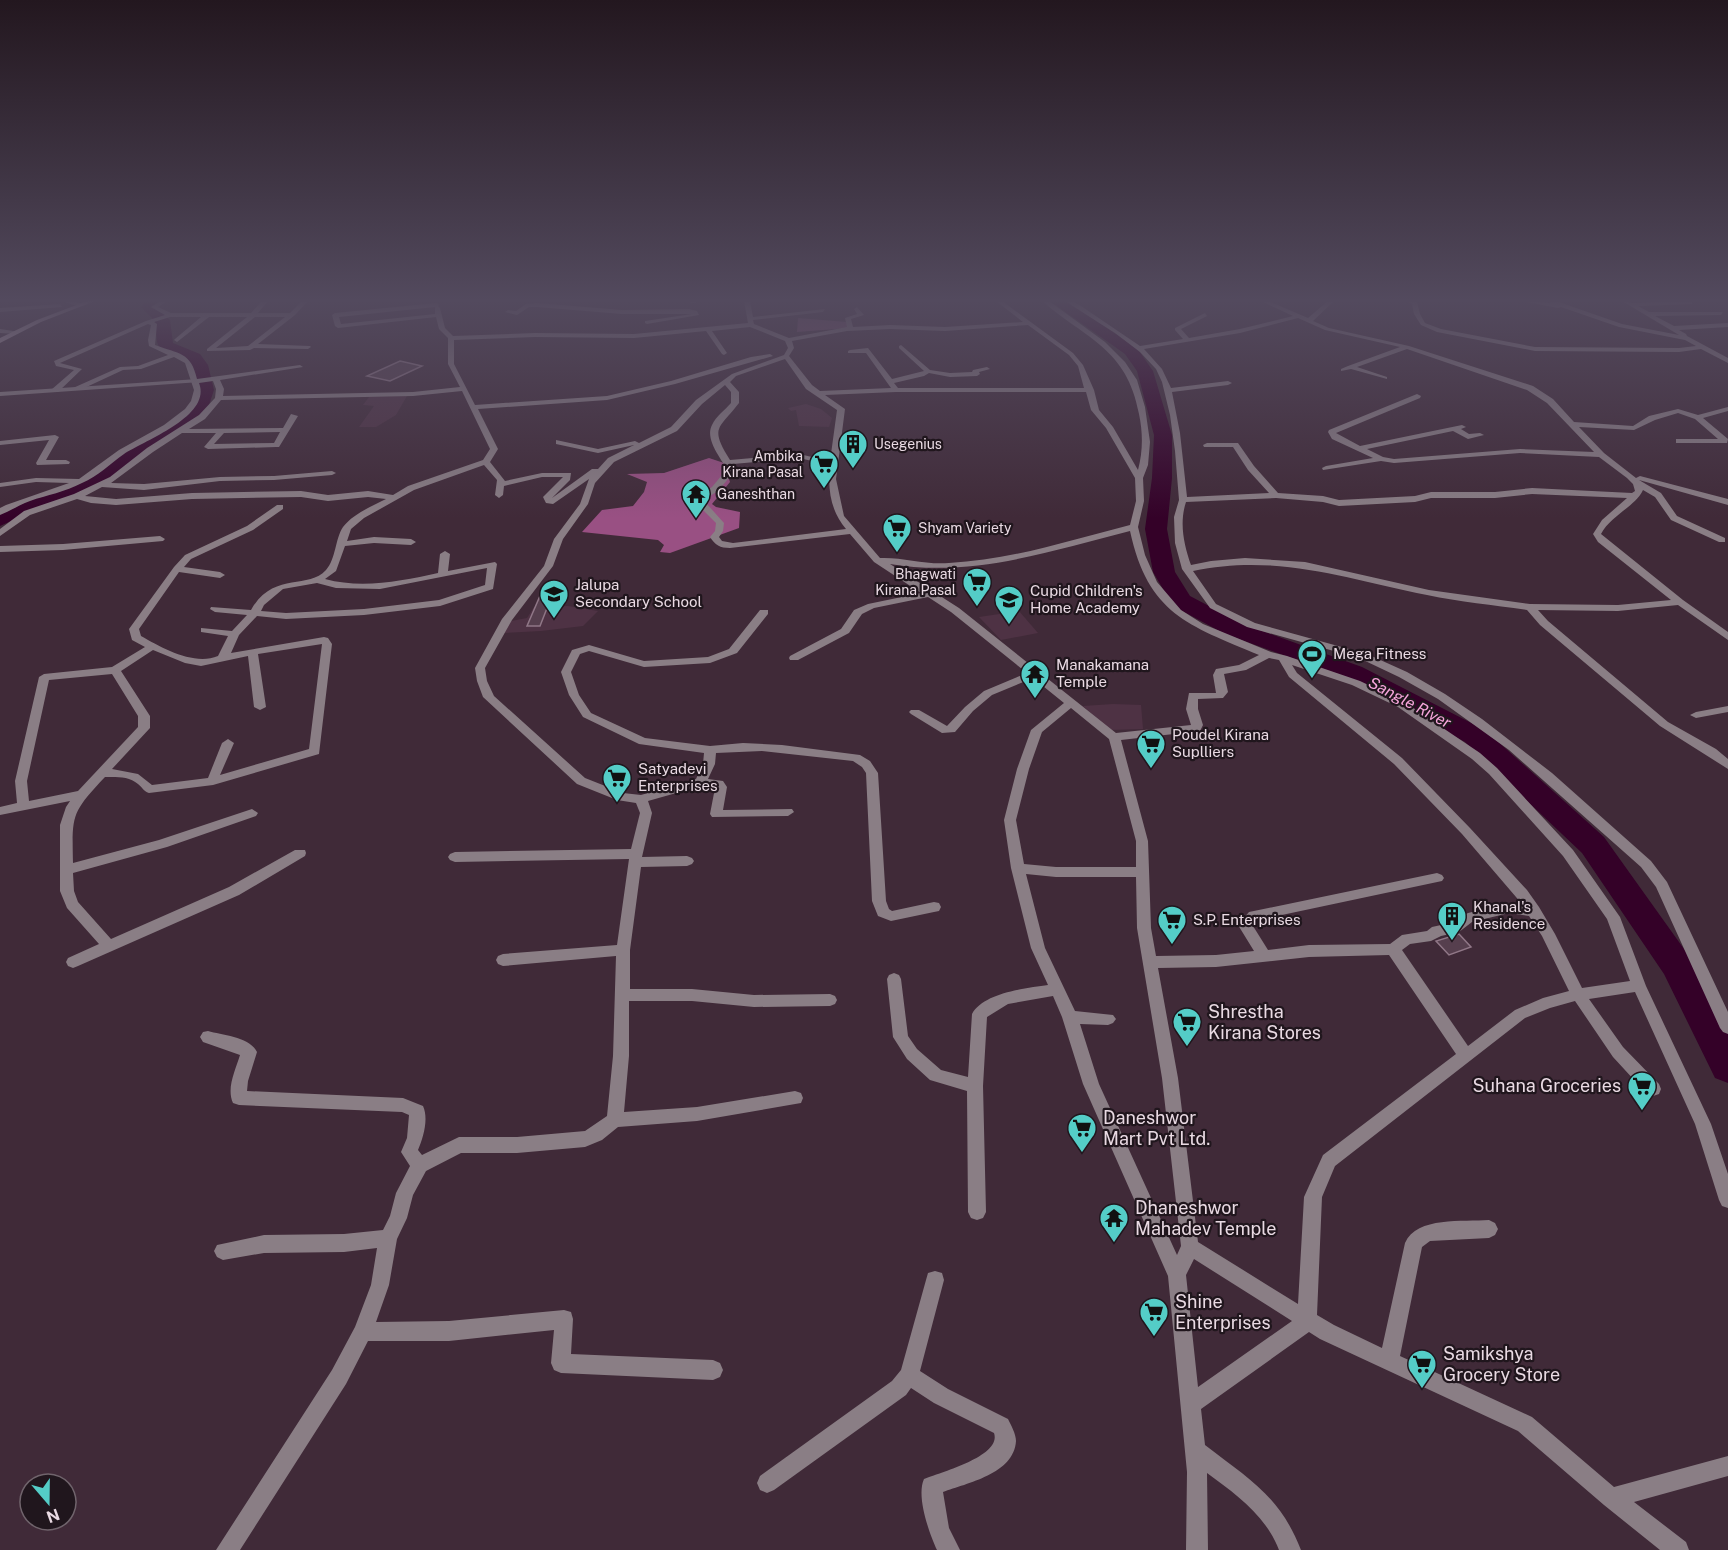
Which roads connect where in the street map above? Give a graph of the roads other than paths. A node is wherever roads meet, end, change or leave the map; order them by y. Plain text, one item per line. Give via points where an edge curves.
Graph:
1 (74, 373) edge
2 (110, 373) edge
3 (192, 373) edge
4 (259, 373) edge
5 (456, 373) edge
6 (704, 373) edge
7 (738, 373) edge
8 (800, 373) edge
9 (883, 373) edge
10 (924, 373) edge
11 (934, 373) edge
12 (977, 373) edge
13 (1084, 373) edge
14 (1129, 373) edge
15 (1161, 373) edge
16 (1365, 373) edge
17 (1486, 373) edge
18 (1385, 378) dead end
19 (215, 380) junction
20 (195, 381) junction
21 (726, 381) junction
22 (1228, 383) dead end
23 (893, 387) junction
24 (77, 388) junction
25 (464, 389) junction
26 (55, 390) junction
27 (1090, 390) junction
28 (1167, 391) junction
29 (820, 393) junction
30 (0, 394) edge
31 (1418, 396) dead end
32 (219, 398) junction
33 (473, 407) junction
34 (1728, 409) edge
35 (294, 416) dead end
36 (1698, 417) junction
37 (1571, 424) junction
38 (182, 430) junction
39 (286, 430) junction
40 (222, 431) junction
41 (1480, 435) dead end
42 (1678, 441) dead end
43 (1726, 441) edge
44 (559, 442) dead end
45 (648, 442) junction
46 (0, 443) edge
47 (1207, 445) dead end
48 (1361, 448) junction
49 (1601, 455) junction
50 (833, 456) junction
51 (1381, 459) junction
52 (611, 460) junction
53 (66, 462) dead end
54 (486, 462) junction
55 (729, 462) junction
56 (1326, 468) dead end
57 (332, 473) dead end
58 (1630, 476) junction
59 (1139, 478) junction
60 (81, 481) junction
61 (1637, 483) junction
62 (501, 484) junction
63 (0, 485) edge
64 (103, 485) junction
65 (499, 495) dead end
66 (1276, 495) junction
67 (78, 496) junction
68 (1636, 496) junction
69 (392, 497) junction
70 (1183, 500) junction
71 (1728, 502) edge
72 (280, 507) dead end
73 (0, 512) edge
74 (1134, 527) junction
75 (854, 531) junction
76 (0, 533) edge
77 (160, 539) dead end
78 (1722, 540) dead end
79 (411, 542) dead end
80 (341, 544) junction
81 (0, 549) edge
82 (445, 554) dead end
83 (877, 560) junction
84 (177, 568) junction
85 (1187, 569) junction
86 (443, 574) junction
87 (220, 575) dead end
88 (317, 580) junction
89 (928, 594) junction
90 (1680, 602) junction
91 (1530, 607) junction
92 (215, 609) dead end
93 (764, 612) dead end
94 (254, 614) junction
95 (205, 630) dead end
96 (234, 634) junction
97 (1728, 637) edge
98 (151, 647) junction
99 (253, 652) junction
100 (1269, 655) junction
101 (224, 657) junction
102 (1283, 657) junction
103 (794, 658) dead end
104 (115, 670) junction
105 (1034, 674) junction
106 (1070, 704) junction
107 (260, 707) dead end
108 (1728, 709) edge
109 (915, 712) dead end
110 (1696, 715) dead end
111 (1113, 737) junction
112 (228, 743) dead end
113 (710, 750) junction
114 (1728, 765) edge
115 (100, 773) junction
116 (213, 781) junction
117 (701, 782) junction
118 (82, 794) junction
119 (641, 799) junction
120 (23, 806) junction
121 (0, 810) edge
122 (788, 812) dead end
123 (252, 813) dead end
124 (300, 853) dead end
125 (455, 857) dead end
126 (636, 858) junction
127 (687, 861) dead end
128 (1018, 868) junction
129 (66, 870) junction
130 (1143, 872) junction
131 (1437, 878) dead end
132 (934, 908) dead end
133 (1534, 911) junction
134 (109, 946) junction
135 (1392, 949) junction
136 (623, 950) junction
137 (1265, 957) junction
138 (503, 960) dead end
139 (73, 962) dead end
140 (1150, 962) junction
141 (894, 979) dead end
142 (1639, 986) junction
143 (1058, 990) junction
144 (1577, 993) junction
145 (622, 995) junction
146 (830, 1000) dead end
147 (1070, 1017) junction
148 (1108, 1019) dead end
149 (1728, 1028) edge
150 (208, 1037) dead end
151 (1466, 1056) junction
152 (975, 1086) junction
153 (1653, 1089) dead end
154 (795, 1098) dead end
155 (615, 1120) junction
156 (420, 1165) junction
157 (1728, 1200) edge
158 (977, 1212) dead end
159 (1489, 1229) dead end
160 (388, 1238) junction
161 (1190, 1247) junction
162 (223, 1251) dead end
163 (1177, 1275) junction
164 (935, 1280) dead end
165 (1308, 1320) junction
166 (363, 1332) junction
167 (1389, 1361) junction
168 (713, 1370) dead end
169 (909, 1375) junction
170 (1190, 1405) junction
171 (1195, 1451) junction
172 (1728, 1466) edge
173 (767, 1483) dead end
174 (1611, 1498) junction
175 (227, 1550) edge
176 (949, 1550) edge
177 (1197, 1550) edge
178 (1290, 1550) edge
179 (1678, 1550) edge

1 - 26 street
2 - 24 street
3 - 20 street
4 - 19 street
5 - 25 street
6 - 33 street via 589,401
7 - 21 street
8 - 29 street via 809,387
9 - 23 street
10 - 23 street via 890,382
11 - 12 street
13 - 27 street
14 - 59 street via 1146,428
15 - 28 street
16 - 18 street
17 - 37 street via 1530,388 1550,401
19 - 20 street
19 - 32 street
20 - 24 street
20 - 60 street via 198,395 186,412
21 - 45 street via 674,429
21 - 55 street via 735,392 735,403 713,430 717,448
22 - 28 street
23 - 27 street via 949,394
23 - 29 street
24 - 26 street
25 - 32 street via 413,394
25 - 33 street
26 - 30 street
27 - 59 street via 1095,410
28 - 70 street via 1175,422
29 - 50 street via 841,409
31 - 48 street via 1332,432
32 - 38 street via 202,417
33 - 54 street via 494,449
34 - 36 street
35 - 39 street
36 - 37 street via 1668,412 1634,428
36 - 43 street
37 - 49 street
38 - 40 street
38 - 64 street
39 - 40 street
39 - 40 street via 276,445 208,447
41 - 48 street via 1468,437 1459,428
42 - 43 street
44 - 45 street via 598,450
45 - 52 street
46 - 53 street via 55,436 40,463
47 - 66 street via 1235,445
48 - 51 street
49 - 51 street via 1520,451
49 - 58 street
50 - 55 street
50 - 75 street via 832,479 840,516
51 - 56 street
52 - 62 street via 553,501 547,497 568,475 542,475
52 - 119 street via 591,482 584,504 559,539 548,566 507,619 480,668 489,697 581,781 621,797
54 - 62 street
54 - 69 street
55 - 75 street via 735,475 725,477 700,498 720,523 714,537 723,546
57 - 64 street via 144,487
58 - 61 street
58 - 71 street
59 - 74 street via 1140,501
60 - 63 street via 36,480
60 - 73 street
61 - 68 street via 1640,491
61 - 78 street via 1658,495 1674,518
62 - 65 street
64 - 67 street
66 - 68 street via 1339,503 1532,491
66 - 70 street
67 - 69 street via 110,502 301,494 328,498 368,494
67 - 76 street via 27,513
68 - 90 street via 1597,534
69 - 80 street via 347,528
70 - 85 street via 1178,537
72 - 84 street via 250,528 188,557
74 - 83 street via 954,566 924,567
74 - 100 street via 1152,583 1177,612 1199,626
75 - 83 street
77 - 81 street
79 - 80 street via 374,540
80 - 88 street via 331,571
82 - 86 street
83 - 89 street
84 - 87 street
84 - 98 street via 134,629 136,638
85 - 91 street via 1245,561 1305,565 1429,593
85 - 149 street via 1213,606 1251,626 1378,662 1435,693 1518,751 1646,864 1662,885
86 - 88 street via 366,586
86 - 94 street via 492,564 489,587 440,603 349,613
88 - 94 street via 280,587 260,603
89 - 103 street via 858,612 845,631
89 - 105 street via 964,616
90 - 91 street via 1618,608
90 - 97 street
91 - 114 street via 1664,724
92 - 94 street
93 - 113 street via 733,651 710,660 644,664 589,648 576,652 566,672 587,715 643,741
94 - 96 street
95 - 96 street
96 - 101 street
98 - 101 street via 199,664
98 - 104 street
99 - 101 street
99 - 107 street
99 - 116 street via 324,640 327,644 318,744 315,751
100 - 102 street
100 - 111 street via 1242,668 1220,671 1223,692 1219,696 1193,696 1196,729
102 - 133 street via 1293,675 1398,761 1466,831
102 - 142 street via 1387,696 1494,771 1585,874 1613,917
104 - 115 street via 144,716 144,728
104 - 120 street via 44,677 21,782
105 - 106 street
105 - 109 street via 988,693 951,729 946,730
106 - 111 street
106 - 128 street via 1037,730 1023,769 1010,820
108 - 110 street
111 - 130 street via 1142,841
112 - 116 street
113 - 117 street
113 - 132 street via 723,747 788,751 856,758 866,764 872,773 879,901 883,912 891,916
115 - 116 street via 138,776 149,789
115 - 118 street
117 - 119 street
117 - 122 street via 721,787 716,814
118 - 120 street
118 - 129 street via 66,825
119 - 126 street via 646,813
120 - 121 street
123 - 129 street via 162,844
124 - 134 street via 234,891
125 - 126 street
126 - 127 street
126 - 136 street
128 - 130 street
128 - 143 street via 1038,948
129 - 134 street via 72,904
130 - 140 street via 1144,928
131 - 137 street via 1254,916 1245,925
133 - 135 street via 1509,908 1468,918 1454,928 1407,939
133 - 144 street
134 - 139 street
135 - 137 street via 1309,951
135 - 151 street
136 - 138 street
136 - 145 street
137 - 140 street
140 - 161 street via 1170,1078
141 - 152 street via 901,1037 912,1054 936,1075
142 - 144 street
142 - 157 street via 1702,1124
143 - 147 street
143 - 152 street via 1000,1001 980,1014
144 - 151 street via 1520,1014
144 - 153 street via 1618,1053
145 - 146 street
145 - 155 street
147 - 148 street
147 - 163 street via 1091,1084
150 - 156 street via 249,1052 239,1098 362,1102 417,1111 415,1138 409,1152
151 - 165 street via 1329,1161 1313,1197
152 - 158 street
154 - 155 street via 697,1114
155 - 156 street via 585,1139 517,1145 459,1144
156 - 160 street
159 - 167 street via 1429,1232 1414,1243
160 - 162 street via 264,1244
160 - 166 street via 380,1285
161 - 163 street
161 - 165 street
163 - 170 street
164 - 169 street
165 - 167 street
165 - 170 street
166 - 168 street via 450,1331 564,1319 561,1363
166 - 175 street via 339,1377
167 - 174 street via 1525,1424
169 - 173 street via 899,1388
169 - 176 street via 1001,1426 1006,1439 1003,1451 986,1466 931,1486 939,1531
170 - 171 street
171 - 177 street
171 - 178 street via 1269,1512 1286,1533
172 - 174 street
174 - 179 street

